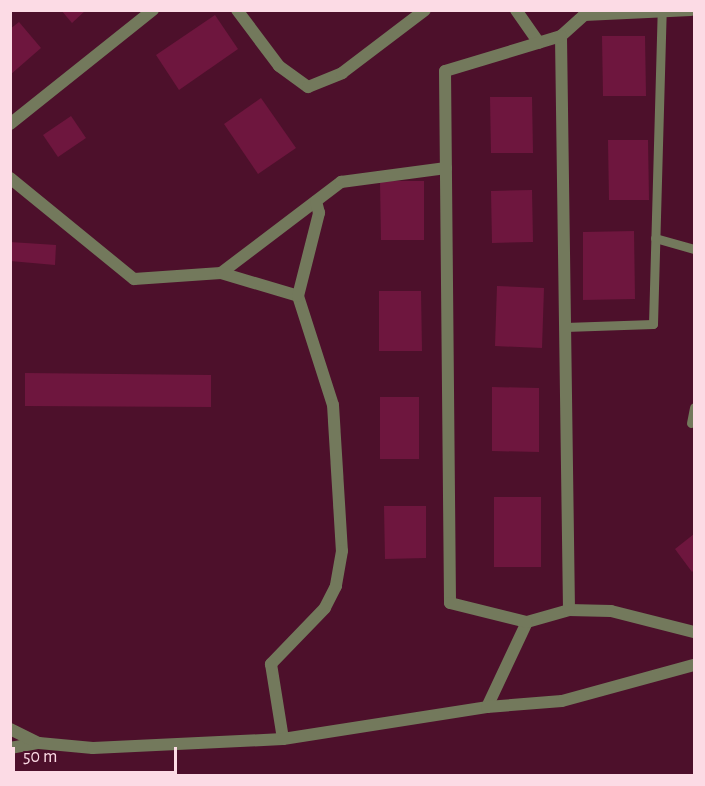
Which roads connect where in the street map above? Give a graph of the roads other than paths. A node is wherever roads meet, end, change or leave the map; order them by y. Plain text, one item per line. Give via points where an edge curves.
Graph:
1 (153, 10) edge
2 (237, 10) edge
3 (425, 10) edge
4 (516, 10) edge
5 (691, 10) edge
6 (662, 12) edge
7 (561, 36) junction
8 (539, 43) junction
9 (10, 123) edge
10 (446, 168) junction
11 (10, 178) edge
12 (316, 201) junction
13 (655, 238) junction
14 (694, 249) edge
15 (221, 273) junction
16 (298, 296) junction
17 (565, 327) junction
18 (694, 407) edge
19 (690, 423) dead end
20 (569, 610) junction
21 (527, 622) junction
22 (694, 632) edge
23 (694, 665) edge
24 (487, 707) junction
25 (10, 729) edge
26 (283, 739) junction
27 (39, 743) junction
28 (10, 748) edge

1 - 9 street
2 - 3 street via 279,66 308,87 342,73
4 - 8 street
5 - 6 street
6 - 7 street via 584,15
6 - 13 lane
7 - 8 street
7 - 17 street
8 - 10 street via 445,71
10 - 12 street via 341,182
10 - 21 street via 450,603
11 - 15 street via 134,279
12 - 15 street
12 - 16 street via 319,213
13 - 14 lane
13 - 17 lane via 653,324
15 - 16 street
16 - 26 street via 333,405 342,551 336,586 325,608 272,664
17 - 20 street
18 - 19 lane
20 - 21 street
20 - 22 street via 611,611
21 - 24 street
23 - 24 street via 562,701
24 - 26 street
25 - 27 street
26 - 27 street via 156,748
27 - 28 street

